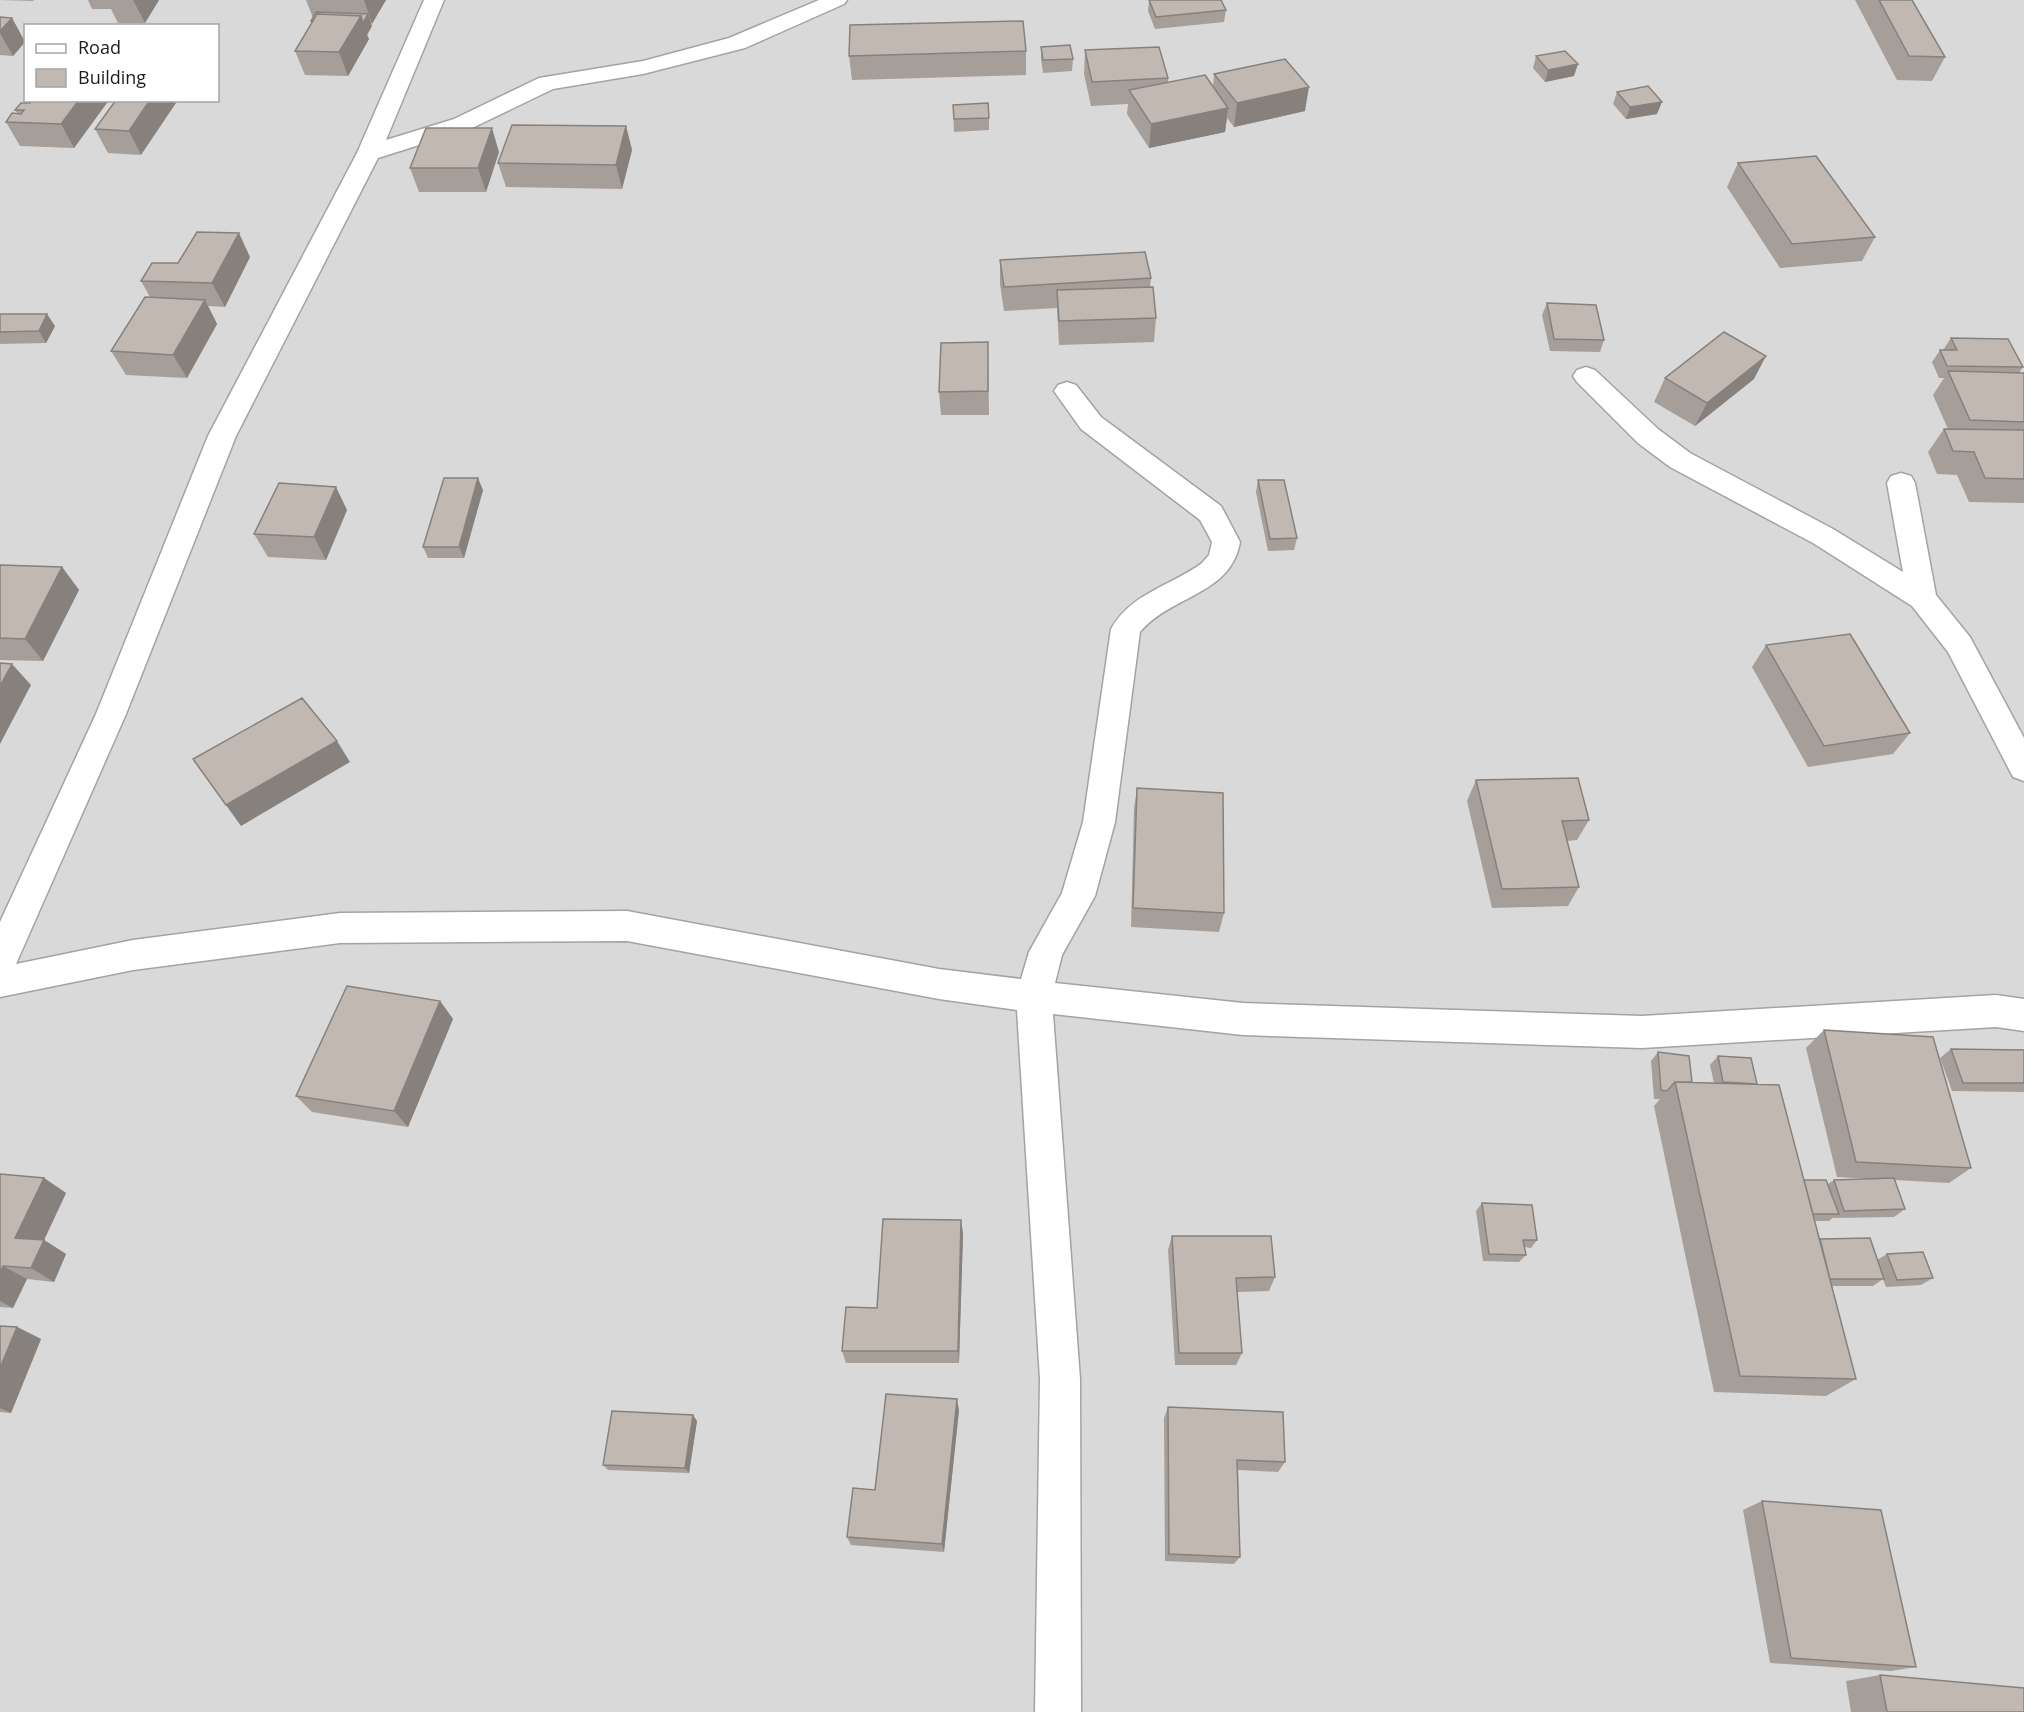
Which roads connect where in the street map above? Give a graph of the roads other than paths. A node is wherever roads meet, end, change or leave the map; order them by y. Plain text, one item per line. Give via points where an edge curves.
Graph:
1 (434, 0) edge
2 (837, 0) edge
3 (369, 153) junction
4 (1586, 376) dead end
5 (1067, 391) dead end
6 (1901, 483) dead end
7 (1922, 598) junction
8 (2024, 768) edge
9 (0, 960) edge
10 (0, 982) edge
11 (1034, 996) junction
12 (2024, 1015) edge
13 (1058, 1712) edge

1 - 3 street
2 - 3 street via 737,43 643,67 547,83 462,124
3 - 9 street via 222,436 111,714
4 - 7 street via 1648,436 1680,460 1824,536
5 - 11 street via 1090,423 1211,513 1226,542 1221,559 1205,576 1154,601 1126,629 1099,822 1078,896 1046,952
6 - 7 street
7 - 8 street via 1959,645
10 - 11 street via 133,955 340,928 627,926 939,984
11 - 12 street via 1140,1011 1243,1019 1642,1032 1996,1011
11 - 13 street via 1060,1379

